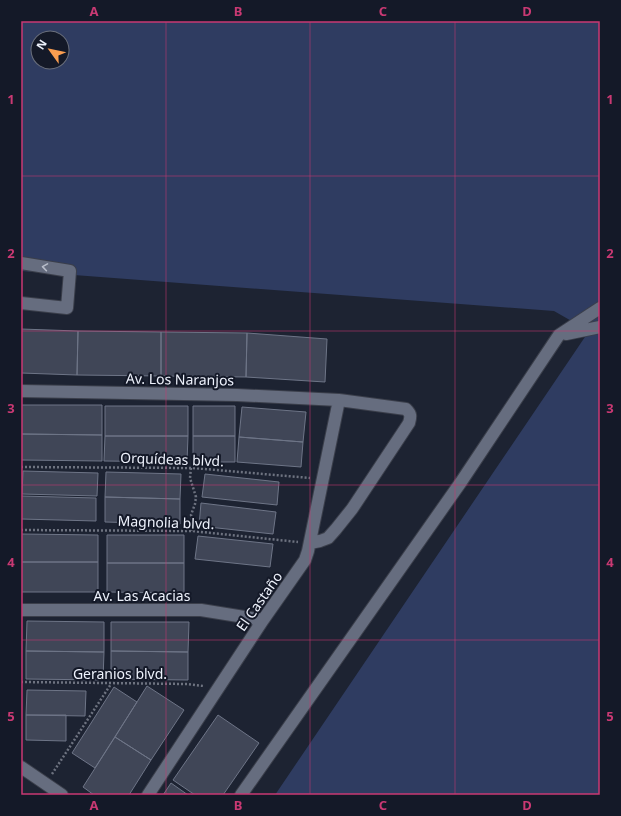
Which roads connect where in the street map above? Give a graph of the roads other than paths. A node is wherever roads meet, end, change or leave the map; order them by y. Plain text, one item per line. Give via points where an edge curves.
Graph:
1 (21, 263) edge
2 (21, 303) edge
3 (600, 308) edge
4 (600, 327) edge
5 (559, 335) junction
6 (21, 392) edge
7 (339, 400) junction
8 (310, 543) junction
9 (21, 610) edge
10 (263, 620) junction
11 (21, 767) edge
12 (62, 795) edge
13 (148, 795) edge
14 (241, 795) edge

2 -> 1 street via 67,308 70,271
3 - 5 street
4 - 5 street
5 - 14 street via 461,482
6 - 7 street, Av. Los Naranjos via 237,394
7 - 8 street, El Castaño
7 - 8 street, Av. Los Naranjos via 400,407 406,409 411,416 409,423 352,509 328,538
8 - 10 street, El Castaño via 300,568
9 - 10 street, Av. Las Acacias via 201,610
10 - 13 street, El Castaño
11 - 12 street

